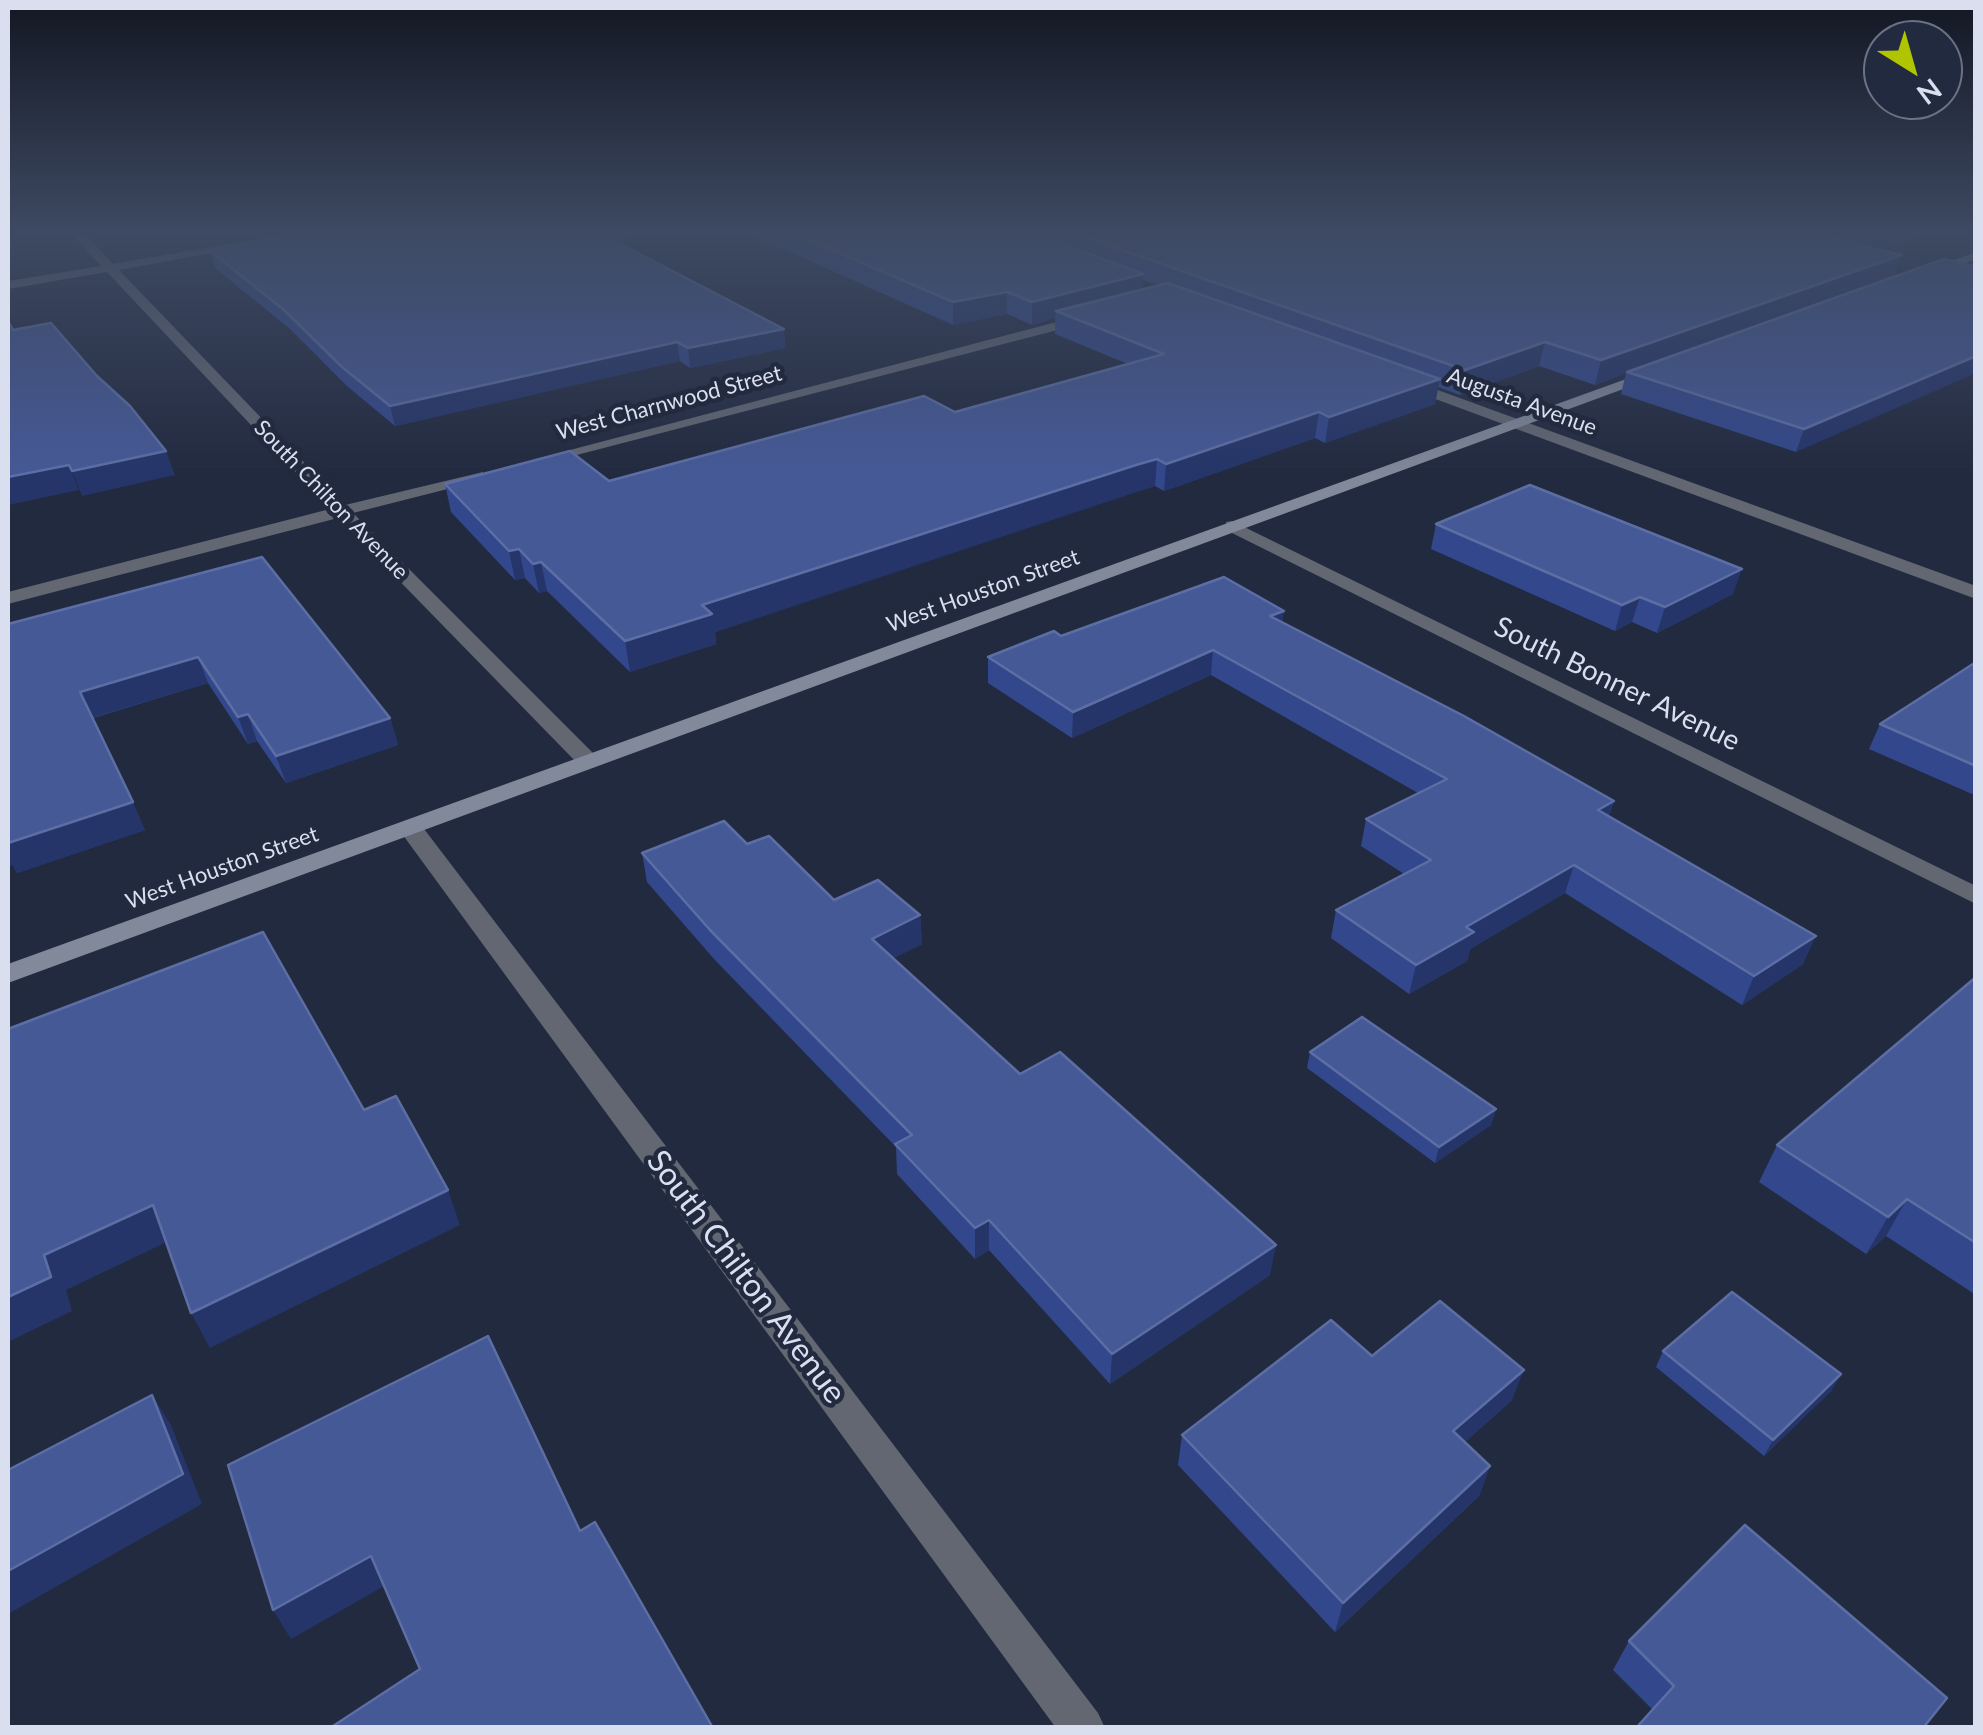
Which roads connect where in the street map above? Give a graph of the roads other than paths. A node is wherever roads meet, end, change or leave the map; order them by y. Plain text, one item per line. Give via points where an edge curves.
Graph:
1 (154, 315) edge
2 (1099, 315) edge
3 (1664, 370) edge
4 (1389, 378) edge
5 (1517, 424) junction
6 (514, 467) edge
7 (495, 472) edge
8 (342, 512) junction
9 (1232, 526) junction
10 (1976, 593) edge
11 (8, 598) edge
12 (588, 762) junction
13 (409, 826) junction
14 (1976, 896) edge
15 (8, 974) edge
16 (1083, 1728) edge

1 - 8 street, South Chilton Avenue
2 - 6 street, West Charnwood Street
3 - 5 street, West Houston Street
4 - 5 street, Augusta Avenue
5 - 9 street, West Houston Street
5 - 10 street, Augusta Avenue
7 - 8 street
8 - 11 street
8 - 12 street, South Chilton Avenue
9 - 12 street, West Houston Street
9 - 14 street, South Bonner Avenue
12 - 13 street, West Houston Street
13 - 15 street, West Houston Street
13 - 16 street, South Chilton Avenue

